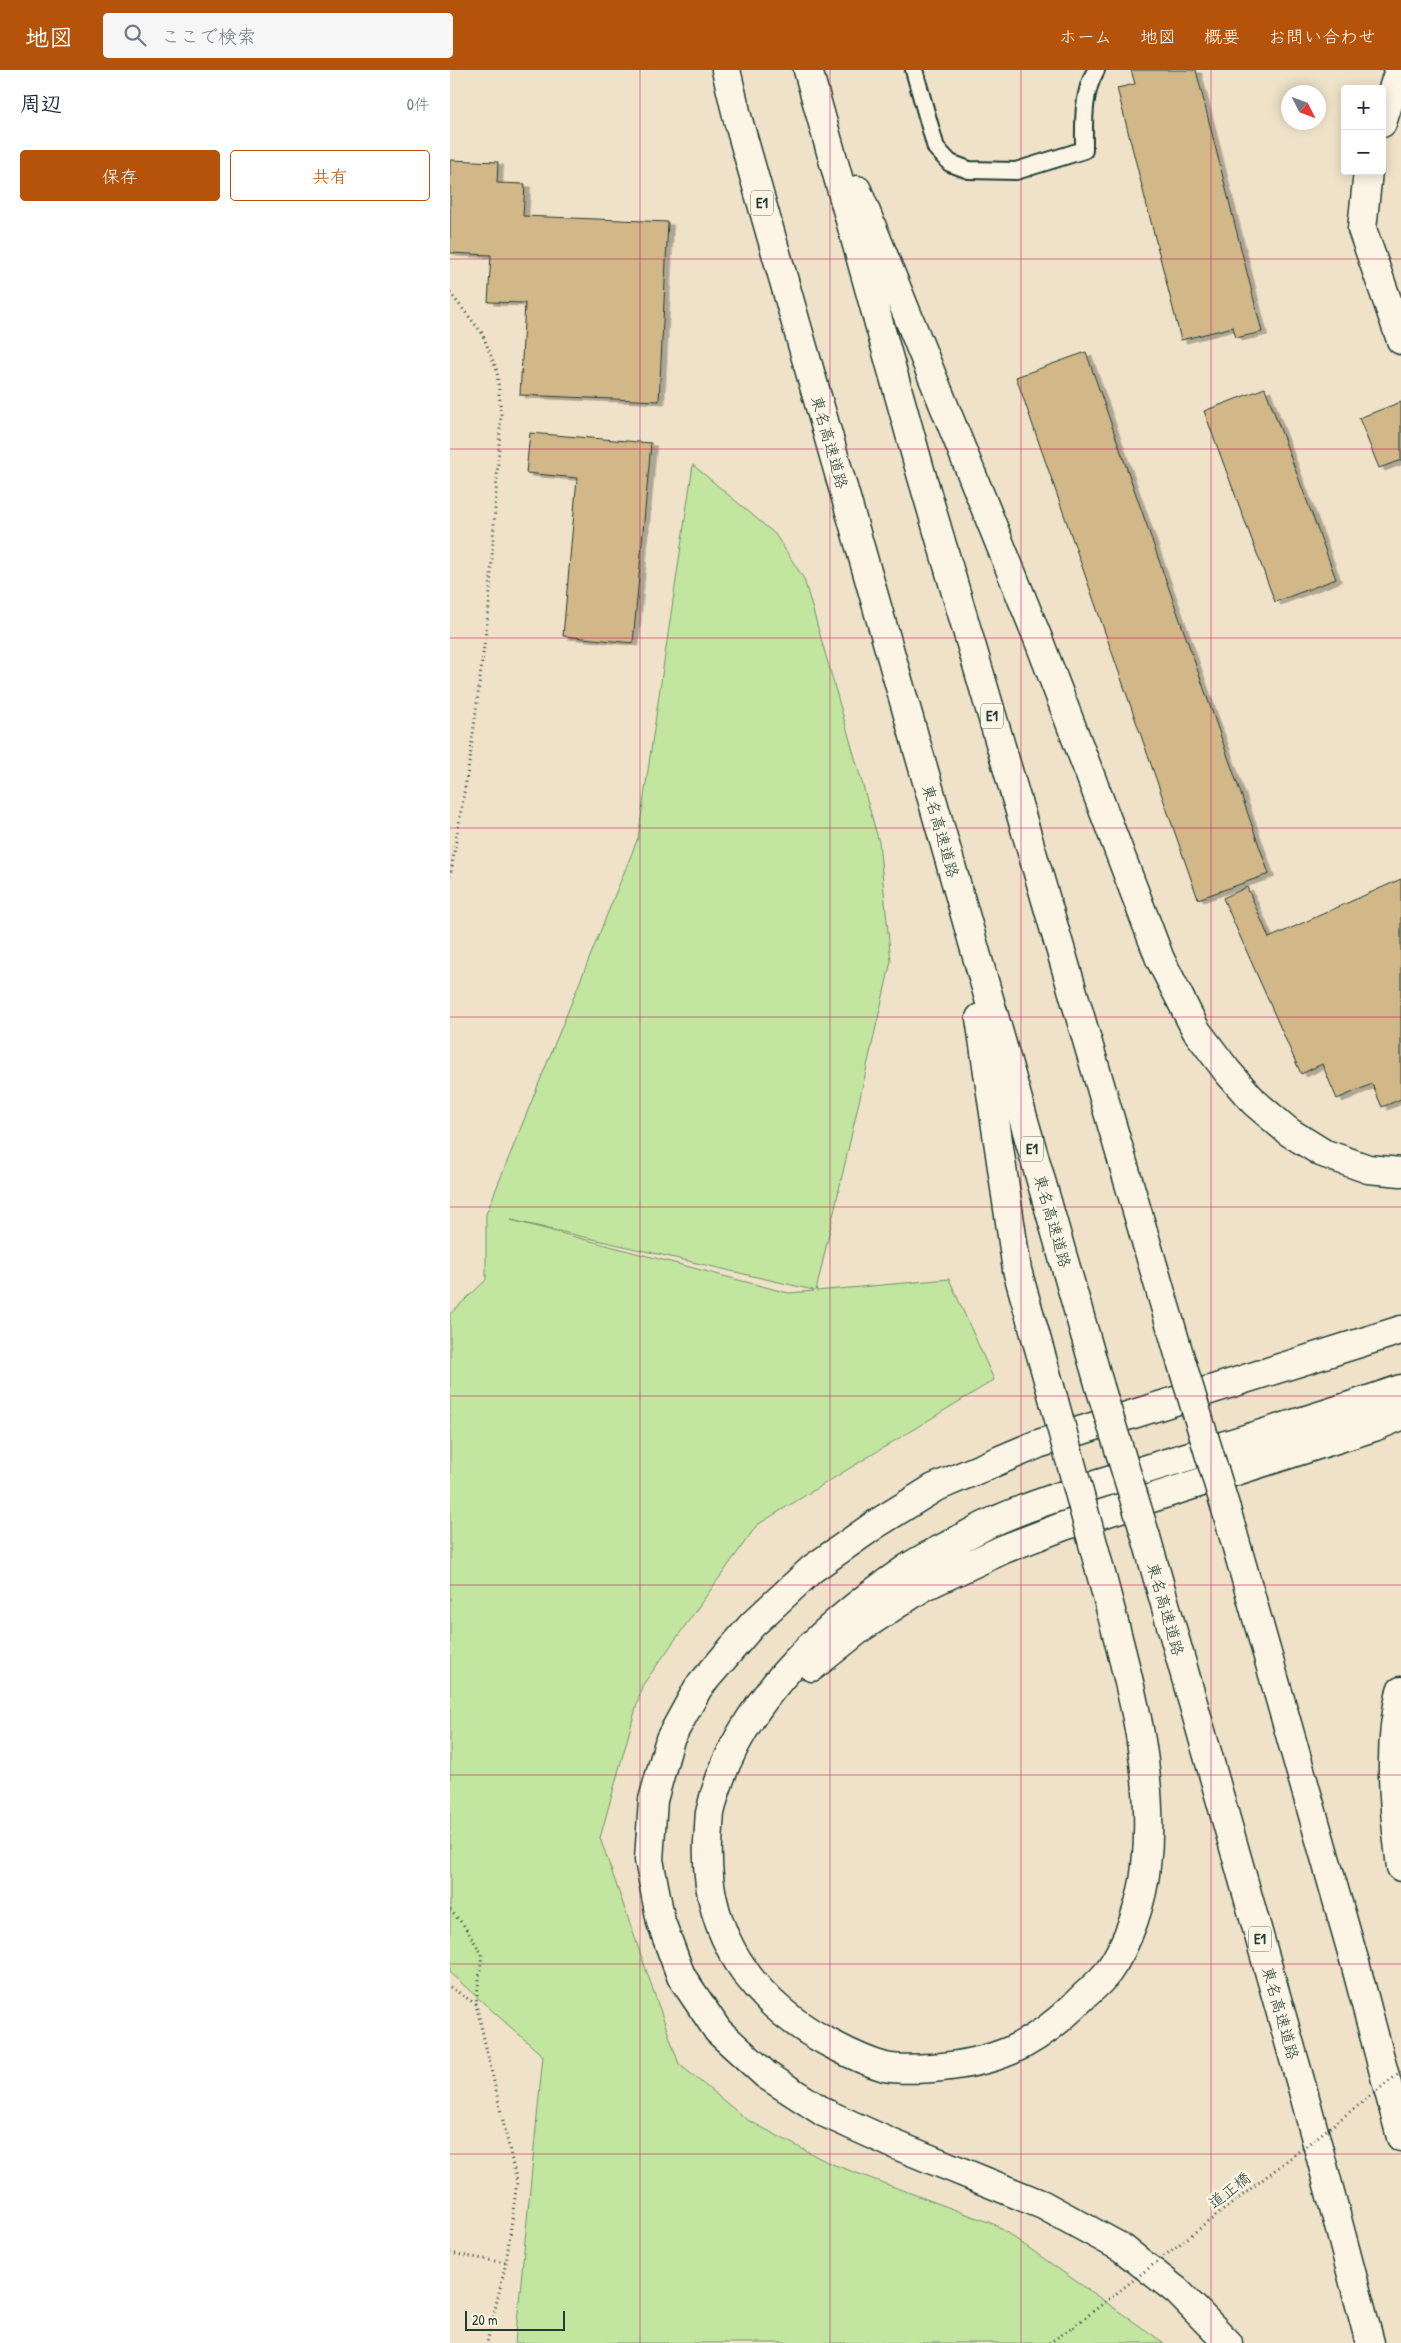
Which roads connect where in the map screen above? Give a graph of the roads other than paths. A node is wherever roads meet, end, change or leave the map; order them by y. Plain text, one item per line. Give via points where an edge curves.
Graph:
1 (726, 70) edge
2 (809, 70) edge
3 (914, 70) edge
4 (1096, 70) edge
5 (1399, 70) edge
6 (1386, 111) edge
7 (1368, 175) edge
8 (1401, 340) edge
9 (964, 910) junction
10 (1401, 1172) edge
11 (1401, 1330) edge
12 (1401, 1389) edge
13 (1401, 1416) edge
14 (1401, 1691) edge
15 (748, 1721) junction
16 (1401, 1867) edge
17 (1401, 2137) edge
18 (1228, 2343) edge
19 (1370, 2343) edge

1 - 9 highway, 東名高速道路 / E1
2 - 10 highway via 1036,632 1160,959 1196,1030 1226,1072 1289,1132 1323,1153 1368,1169
2 - 17 highway, E1, bridge via 925,489 1226,1509 1355,1962
3 - 4 lane via 936,148 950,163 969,170 1016,171 1084,150 1085,108
5 - 6 highway
7 - 8 highway via 1362,229
9 - 15 highway, bridge via 1017,1270 1096,1551 1140,1742 1149,1809 1146,1868 1136,1918 1108,1972 1052,2028 1010,2053 967,2065 888,2068 858,2058 805,2031 766,1997 733,1957 716,1915 707,1870 710,1816 724,1770
9 - 19 highway, 東名高速道路 / E1, bridge via 1306,2098
11 - 18 highway via 1038,1444 934,1488 876,1524 812,1569 752,1626 698,1688 670,1739 653,1800 649,1860 661,1922 681,1976 718,2031 766,2075 825,2113 1043,2205 1122,2248 1176,2291
12 - 15 highway via 1054,1498 996,1520 910,1566 844,1615 800,1656
13 - 15 highway via 1374,1428 1064,1526 1004,1549 923,1587 862,1627
14 - 16 highway via 1392,1749 1394,1810

